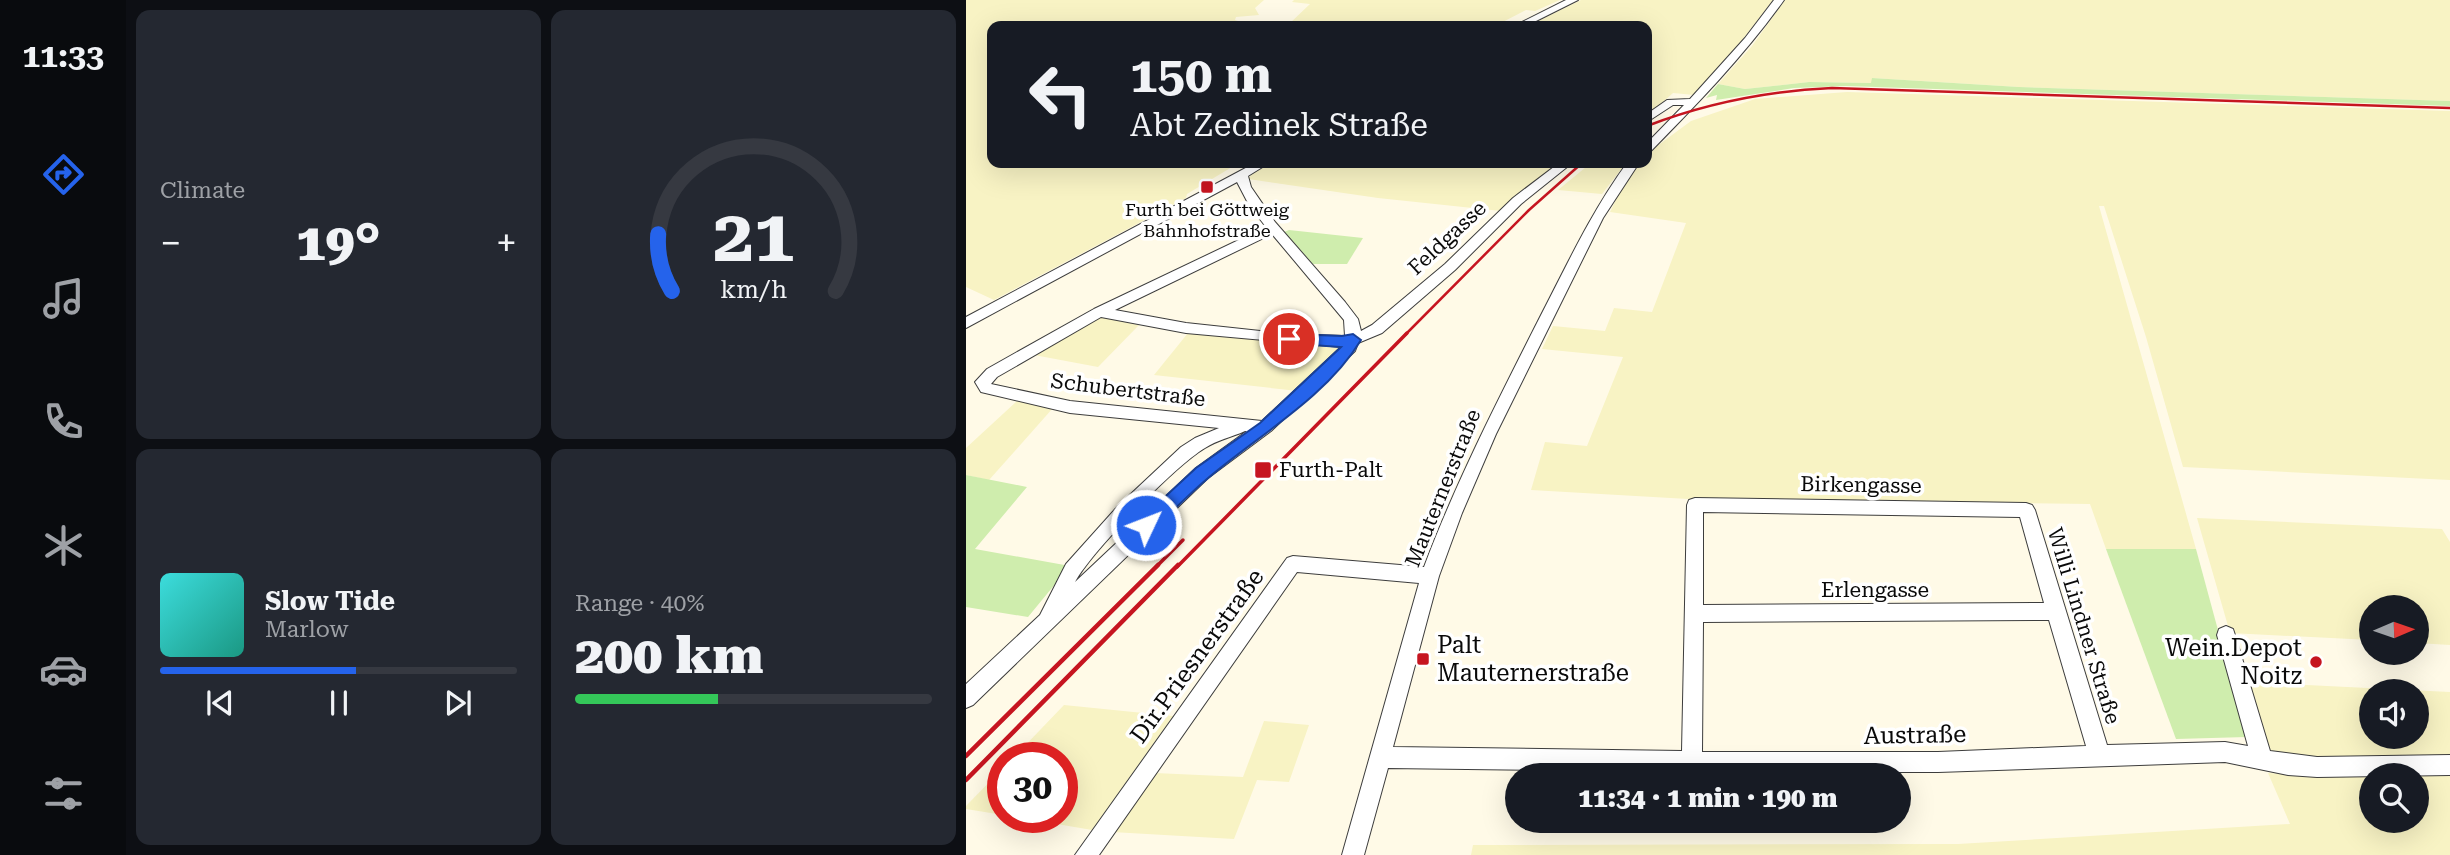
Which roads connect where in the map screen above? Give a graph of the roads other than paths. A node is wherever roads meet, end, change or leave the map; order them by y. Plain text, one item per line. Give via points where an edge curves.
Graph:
1 (1573, 0) edge
2 (1779, 0) edge
3 (1529, 21) edge
4 (1695, 102) junction
5 (1652, 116) edge
6 (1652, 144) edge
7 (1253, 168) edge
8 (1560, 168) edge
9 (1629, 168) edge
10 (1241, 174) junction
11 (1274, 228) junction
12 (1099, 312) junction
13 (966, 323) edge
14 (1353, 340) junction
15 (1243, 425) junction
16 (1265, 427) junction
17 (2026, 510) joint
18 (1430, 576) junction
19 (2056, 611) junction
20 (1694, 614) junction
21 (1045, 621) junction
22 (2226, 635) dead end
23 (966, 698) edge
24 (2099, 754) junction
25 (1380, 757) junction
26 (2262, 758) junction
27 (1692, 762) junction
28 (2450, 765) edge
29 (1086, 855) edge
30 (1353, 855) edge

1 - 3 street
2 - 4 street
4 - 5 street via 1671,103
4 - 6 street
7 - 10 street
8 - 14 street, Feldgasse via 1377,328
9 - 18 street, Mauternerstraße via 1597,218 1488,433
10 - 11 street via 1244,186
10 - 13 street
11 - 12 street
11 - 14 street via 1344,308 1351,319
12 - 14 street via 1234,334
12 - 15 street, Schubertstraße via 992,373 983,382 986,388 1070,407
14 - 16 street via 1342,356
15 - 16 street, Schubertstraße
15 - 21 street via 1187,452 1124,511 1072,570
16 - 21 street via 1202,473
17 - 19 street, Willi Lindner Straße
17 - 20 street, Birkengasse via 1695,505
18 - 25 street, Mauternerstraße
18 - 29 street, Dir.Priesnerstraße via 1293,564
19 - 20 street, Erlengasse
19 - 24 street, Willi Lindner Straße
20 - 27 street
21 - 23 street
22 - 26 street
24 - 26 street, Austraße via 2225,752
24 - 27 street, Austraße via 1938,762
25 - 27 street, Austraße
25 - 30 street, Mauternerstraße
26 - 28 street, Austraße via 2317,767

